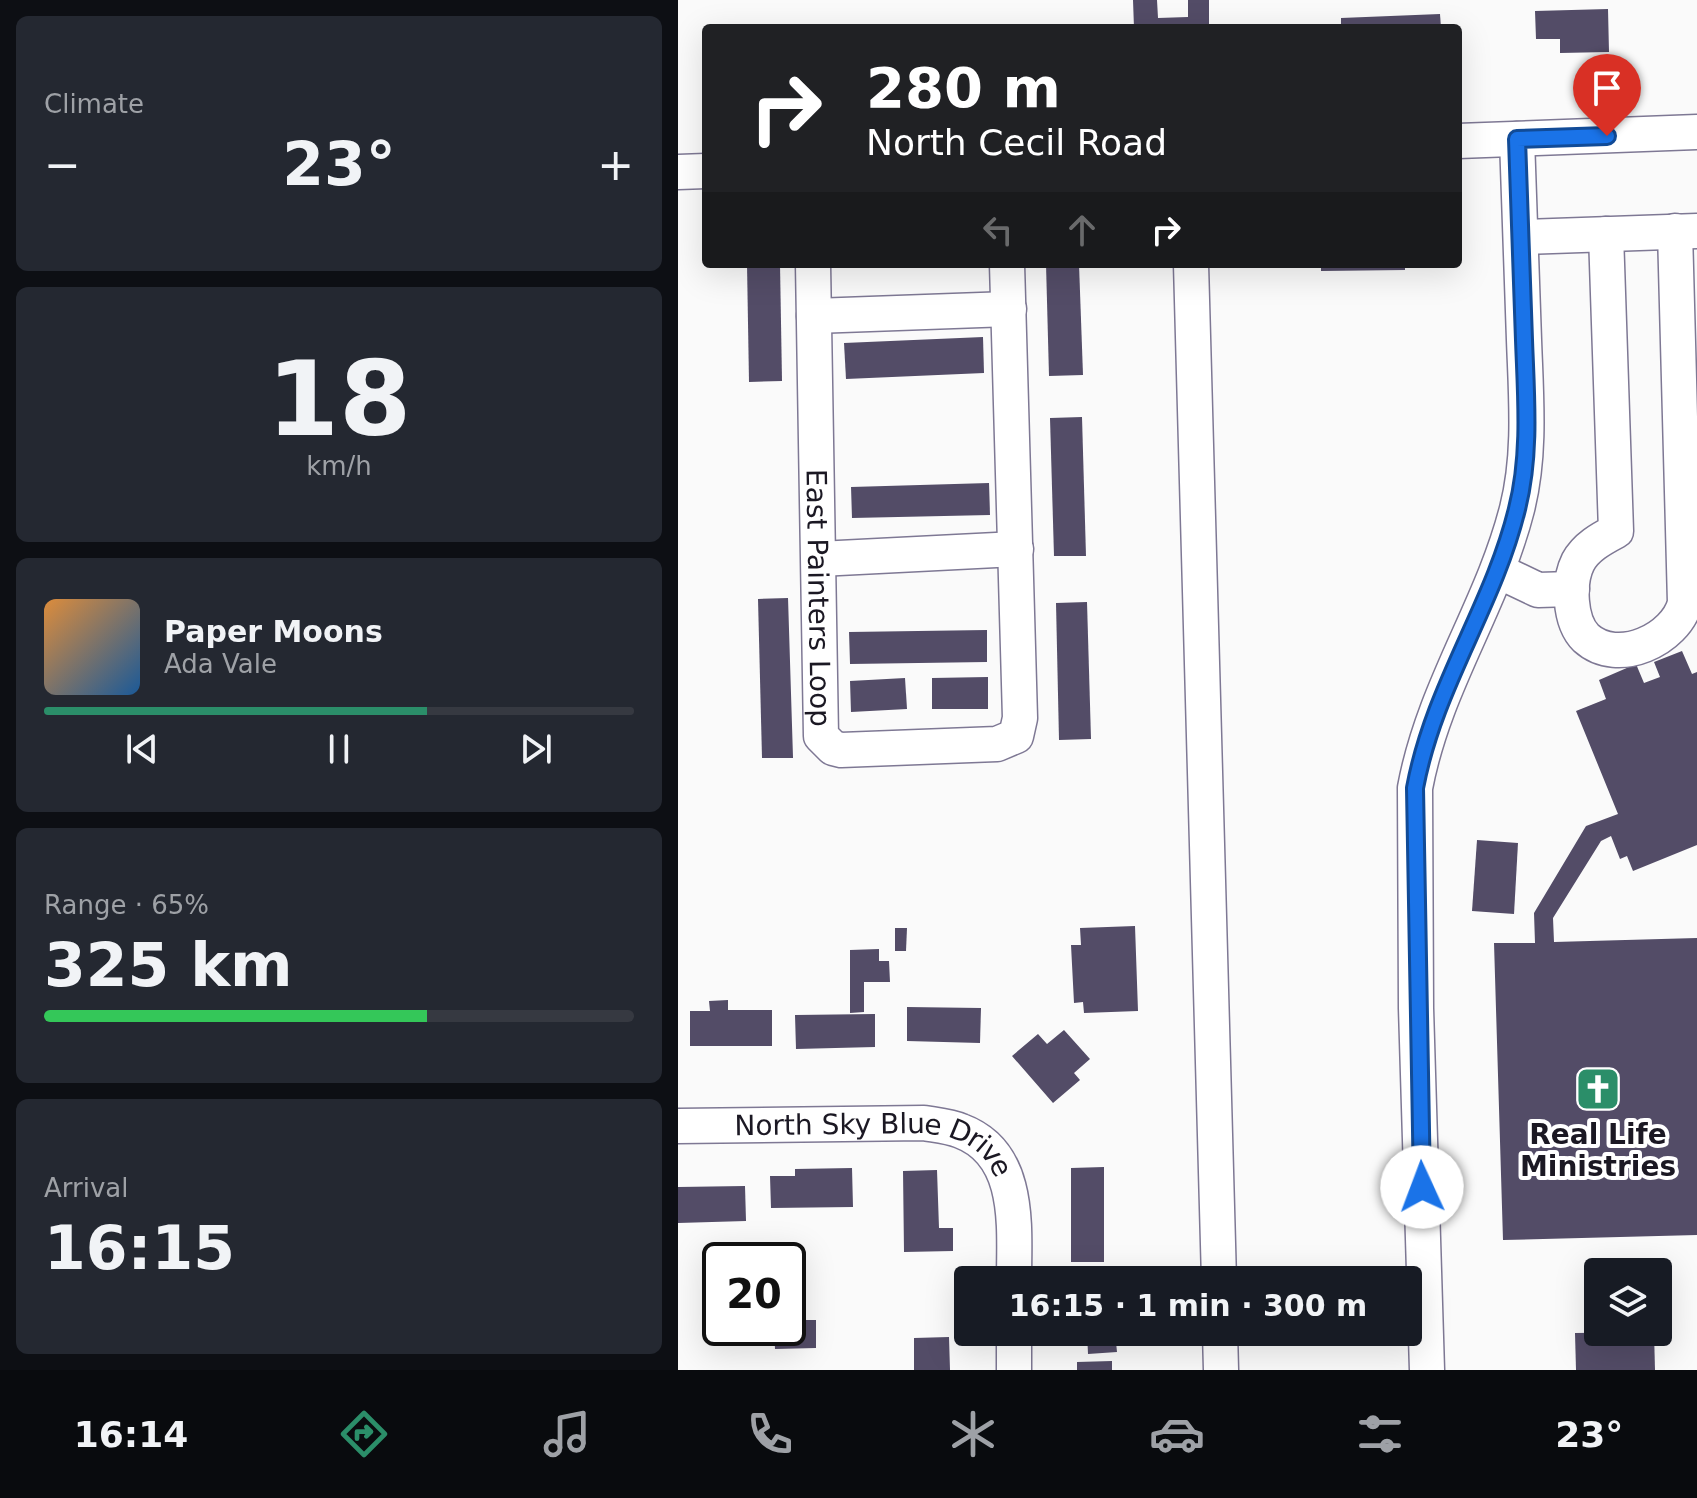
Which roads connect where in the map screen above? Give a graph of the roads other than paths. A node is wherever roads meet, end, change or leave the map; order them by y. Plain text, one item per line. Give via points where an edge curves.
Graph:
1 (1697, 132) edge
2 (1517, 139) junction
3 (1462, 141) edge
4 (702, 171) edge
5 (678, 172) edge
6 (1686, 231) edge
7 (1606, 234) junction
8 (1521, 237) junction
9 (813, 268) edge
10 (1007, 268) edge
11 (1191, 268) edge
12 (1009, 309) junction
13 (814, 316) junction
14 (1016, 549) junction
15 (819, 559) junction
16 (1498, 571) junction
17 (1692, 583) edge
18 (1572, 589) junction
19 (678, 1126) edge
20 (1014, 1266) edge
21 (1219, 1266) edge
22 (1014, 1346) edge
23 (1220, 1346) edge
24 (1014, 1370) edge
25 (1221, 1370) edge
26 (1427, 1370) edge

1 - 2 street
2 - 3 street
2 - 8 street
4 - 5 street
6 - 7 street
6 - 17 street
7 - 8 street
7 - 18 street via 1616,531 1582,557
8 - 16 street via 1527,443 1518,506
9 - 13 street, East Painters Loop
10 - 12 street, East Painters Loop
11 - 21 street
12 - 13 street
12 - 14 street, East Painters Loop
13 - 15 street, East Painters Loop
14 - 15 street
14 - 15 street, East Painters Loop via 1020,718 1016,736 997,744 841,750 821,736
16 - 18 street via 1538,590
16 - 26 street via 1451,669 1415,788
17 - 18 street via 1675,627 1643,646 1622,649 1605,648 1587,638 1577,624
19 - 20 street, North Sky Blue Drive via 924,1123 963,1131 1004,1172 1014,1204
22 - 24 street
23 - 25 street

